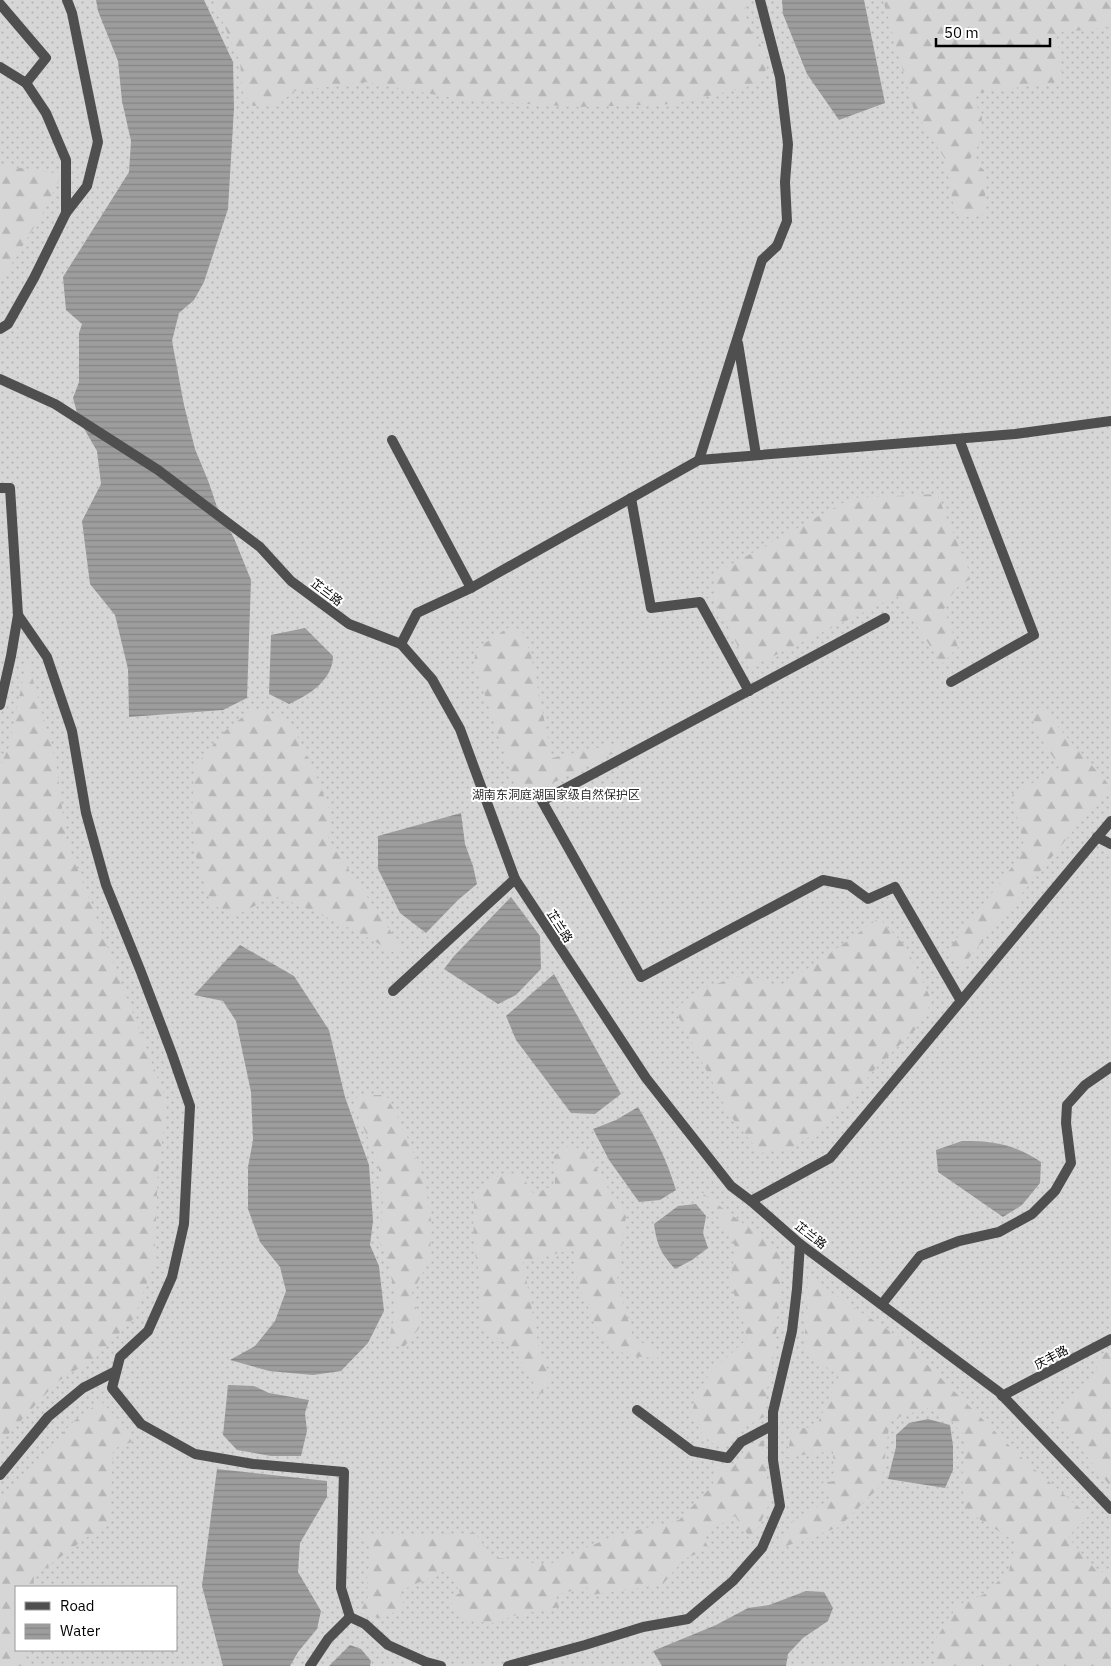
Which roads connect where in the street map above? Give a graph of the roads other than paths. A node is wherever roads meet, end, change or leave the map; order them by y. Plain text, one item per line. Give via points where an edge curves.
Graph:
1 (67, 0) edge
2 (760, 0) edge
3 (0, 4) edge
4 (0, 67) edge
5 (0, 75) edge
6 (26, 83) junction
7 (66, 214) junction
8 (0, 329) edge
9 (738, 339) junction
10 (0, 379) edge
11 (1111, 422) edge
12 (959, 439) junction
13 (392, 440) dead end
14 (756, 455) junction
15 (699, 460) junction
16 (0, 488) edge
17 (631, 498) junction
18 (471, 588) junction
19 (18, 616) junction
20 (885, 618) dead end
21 (401, 644) junction
22 (950, 682) dead end
23 (749, 691) junction
24 (0, 705) edge
25 (1111, 821) edge
26 (1097, 837) junction
27 (1111, 844) edge
28 (515, 879) junction
29 (393, 990) dead end
30 (961, 1001) junction
31 (1111, 1067) edge
32 (751, 1201) junction
33 (800, 1244) junction
34 (882, 1304) junction
35 (1111, 1339) edge
36 (116, 1371) junction
37 (1002, 1396) junction
38 (637, 1410) dead end
39 (773, 1425) junction
40 (0, 1475) edge
41 (1111, 1509) edge
42 (350, 1617) junction
43 (310, 1666) edge
44 (441, 1666) edge
45 (508, 1666) edge

1 - 7 street via 98,142 87,186
2 - 9 street via 780,77 788,144 784,182 787,221 777,246 762,260
3 - 6 street via 46,58
4 - 6 street
5 - 6 street
6 - 7 street via 46,113 66,160
7 - 8 street via 13,316
9 - 14 street
9 - 15 street
10 - 21 street, 芷兰路 via 55,404 158,470 260,546 291,581 349,624
11 - 12 street
12 - 14 street
12 - 22 street via 1034,635
13 - 18 street
14 - 15 street
15 - 17 street
16 - 19 street via 10,488
17 - 18 street
17 - 23 street via 651,608 700,602
18 - 21 street via 417,613
19 - 24 street
19 - 36 street via 47,657 72,731 86,812 106,885 190,1106 184,1224 172,1277 148,1331 120,1357
20 - 23 street
21 - 28 street, 芷兰路 via 432,679 460,729
23 - 30 street via 542,802 641,977 823,880 849,885 868,899 895,886
25 - 26 street
26 - 27 street
26 - 30 street
28 - 29 street
28 - 32 street, 芷兰路 via 646,1078 731,1186
30 - 32 street via 830,1158
31 - 34 street via 1085,1085 1067,1105 1071,1163 1055,1192 1032,1214 999,1232 959,1241 920,1256
32 - 33 street, 芷兰路
33 - 34 street, 芷兰路
33 - 39 street via 792,1331 773,1412
34 - 37 street, 芷兰路
35 - 37 street, 庆丰路
36 - 40 street via 83,1388 48,1417
36 - 42 street via 112,1388 141,1424 195,1454 253,1464 344,1472 341,1588
37 - 41 street, 芷兰路
38 - 39 street via 692,1452 728,1458 741,1442
39 - 45 street via 773,1460 780,1506 762,1548 733,1581 688,1619 643,1627
42 - 43 street via 328,1639
42 - 44 street via 365,1624 388,1645

